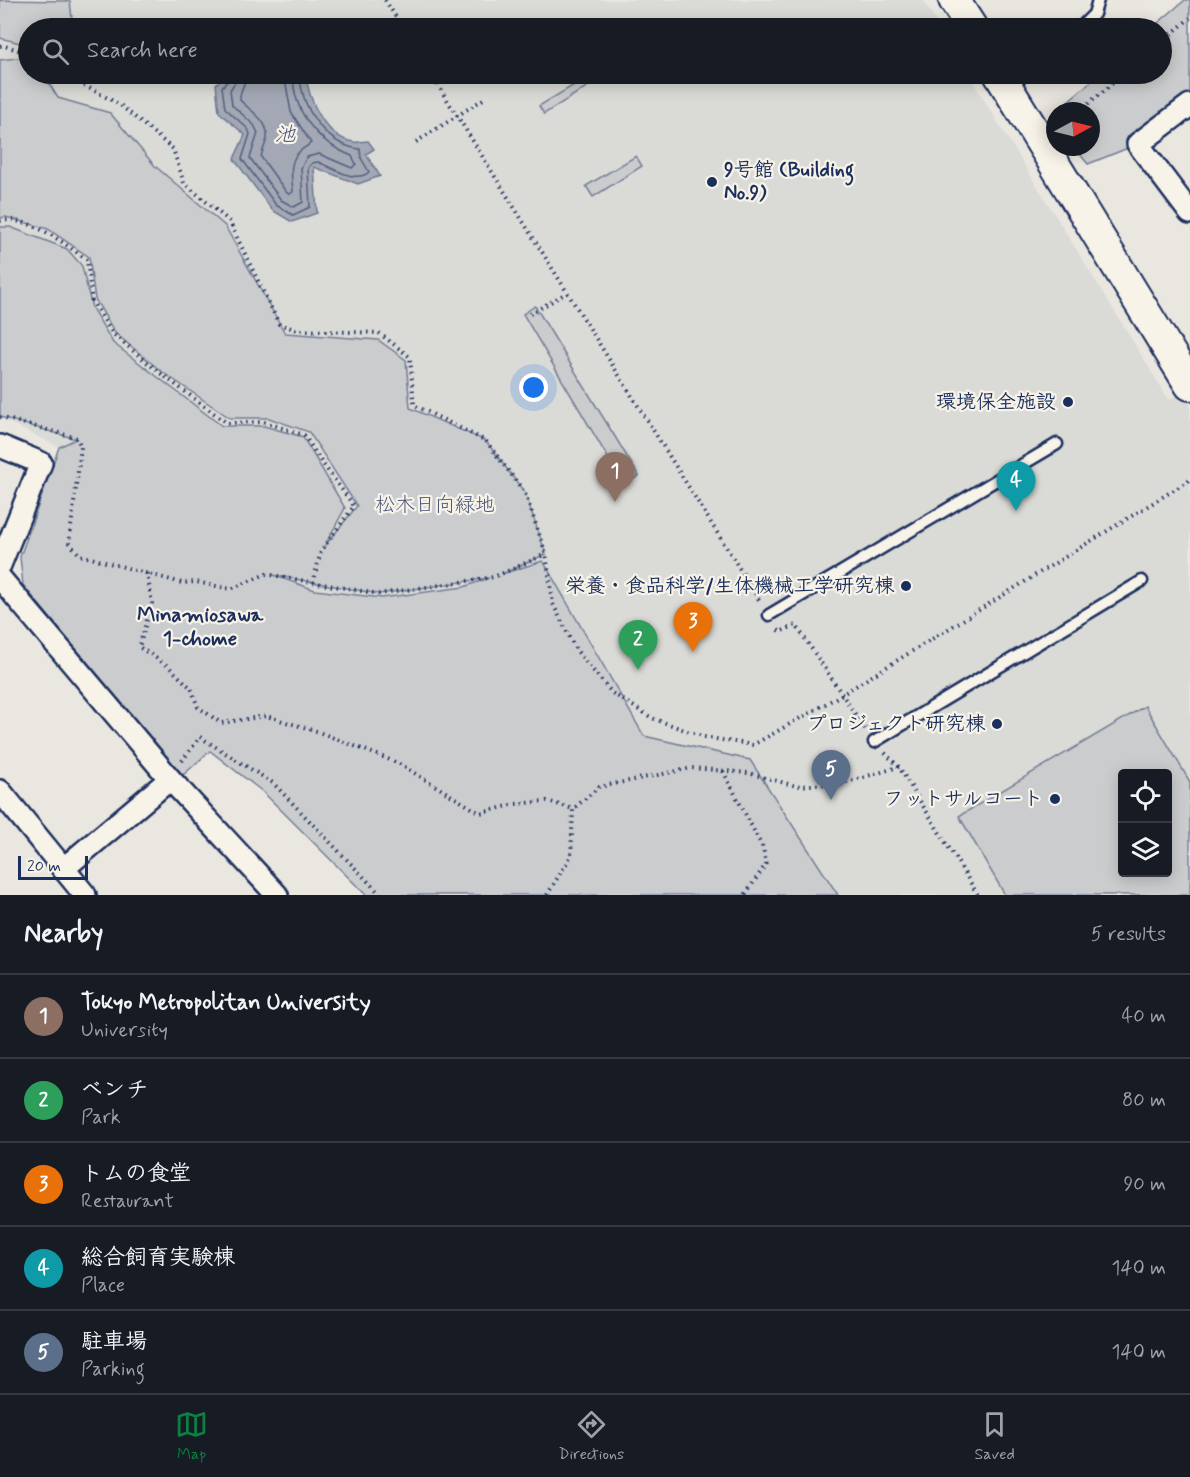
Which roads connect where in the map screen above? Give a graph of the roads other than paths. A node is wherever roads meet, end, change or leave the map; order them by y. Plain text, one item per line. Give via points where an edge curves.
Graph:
1 (954, 0) edge
2 (1098, 0) edge
3 (966, 18) edge
4 (1090, 18) edge
5 (1015, 84) edge
6 (1190, 105) edge
7 (1190, 213) edge
8 (1186, 371) edge
9 (1057, 444) dead end
10 (0, 446) edge
11 (0, 566) edge
12 (0, 578) edge
13 (1142, 581) dead end
14 (769, 615) road end
15 (874, 742) road end
16 (170, 779) junction
17 (0, 791) edge
18 (63, 868) junction
19 (85, 895) edge
20 (277, 895) edge

1 - 3 street
2 - 4 lane
5 - 8 street
6 - 7 street via 1138,144
9 - 14 lane
10 - 11 street via 41,463
12 - 16 street
13 - 15 lane
16 - 18 street
16 - 20 street
17 - 18 street
18 - 19 street

